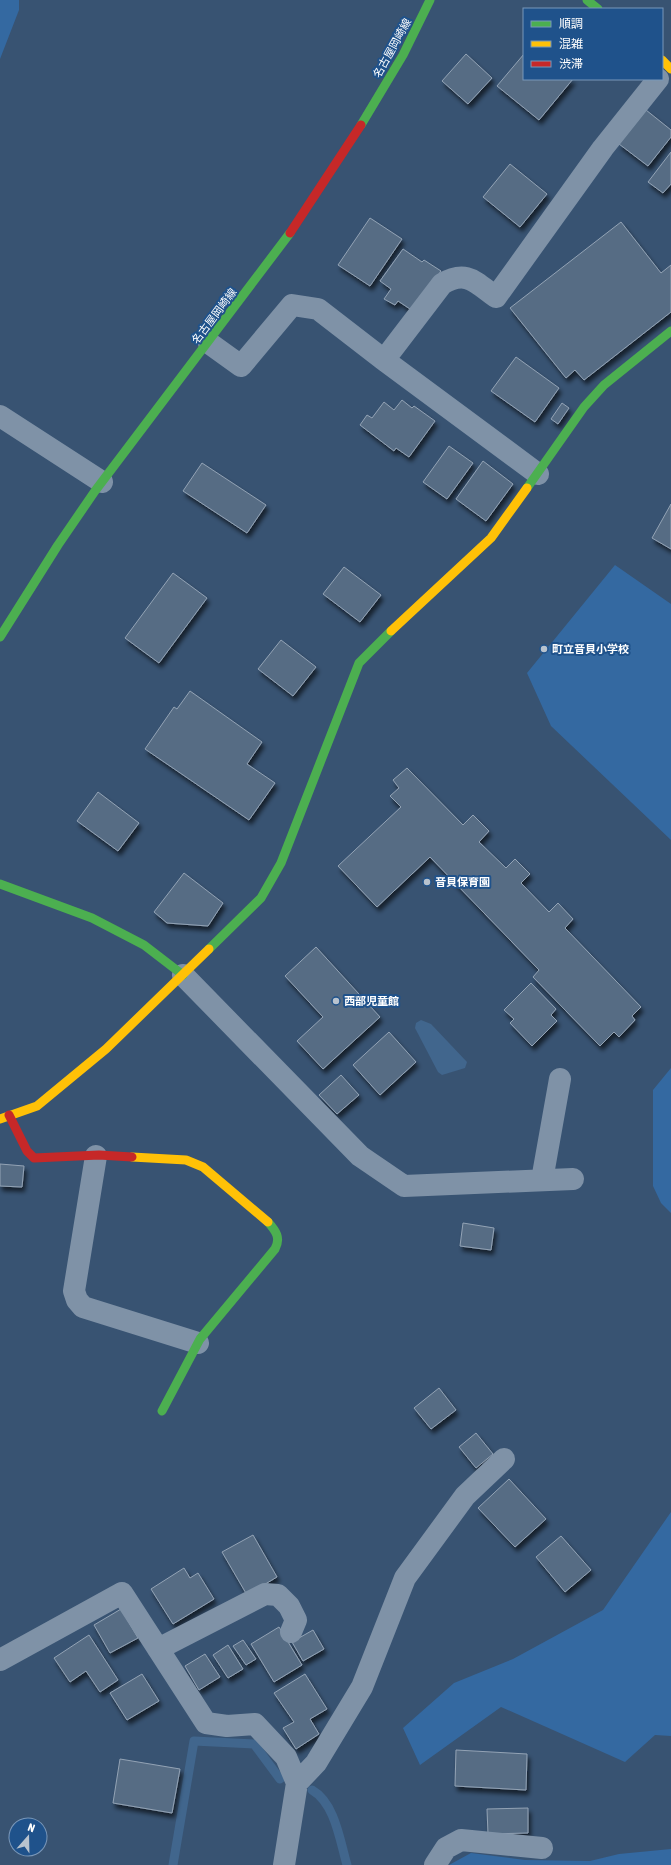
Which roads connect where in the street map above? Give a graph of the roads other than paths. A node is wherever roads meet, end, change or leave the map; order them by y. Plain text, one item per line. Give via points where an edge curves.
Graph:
1 (430, 0) edge
2 (587, 0) edge
3 (597, 8) edge
4 (656, 80) edge
5 (671, 331) edge
6 (209, 343) junction
7 (384, 360) junction
8 (0, 416) edge
9 (538, 474) junction
10 (102, 482) junction
11 (0, 637) edge
12 (0, 884) edge
13 (183, 975) junction
14 (560, 1079) dead end
15 (4, 1117) edge
16 (96, 1156) junction
17 (573, 1179) dead end
18 (542, 1180) junction
19 (198, 1343) junction
20 (162, 1411) dead end
21 (504, 1459) dead end
22 (292, 1632) dead end
23 (158, 1649) junction
24 (0, 1660) edge
25 (297, 1784) junction
26 (542, 1848) dead end
27 (284, 1865) edge
28 (435, 1865) edge

1 - 6 street, 名古屋岡崎線 via 410,44 313,202
2 - 3 street
4 - 7 street via 603,148 496,297 470,278 453,278 442,284
5 - 9 street via 604,385 584,407
6 - 7 street via 241,366 292,305 318,309
6 - 10 street, 名古屋岡崎線
7 - 9 street
8 - 10 street
9 - 13 street via 491,538 359,663 281,863 261,898
10 - 11 street, 名古屋岡崎線
12 - 13 street via 92,918 144,945
13 - 15 street via 106,1049 36,1106
13 - 18 street via 360,1156 404,1186
14 - 18 street
15 - 16 street via 34,1158
16 - 19 street via 74,1291 77,1300 83,1306
16 - 19 street via 186,1160 203,1167 269,1223 278,1234 275,1249
17 - 18 street
19 - 20 street
21 - 25 street via 465,1496 405,1578 362,1687 316,1763
22 - 23 street via 296,1620 289,1606 278,1595 265,1594 236,1611 196,1624
23 - 24 street via 122,1593
23 - 25 street via 206,1724 255,1724 286,1758
25 - 27 street
26 - 28 street via 461,1840 446,1848

